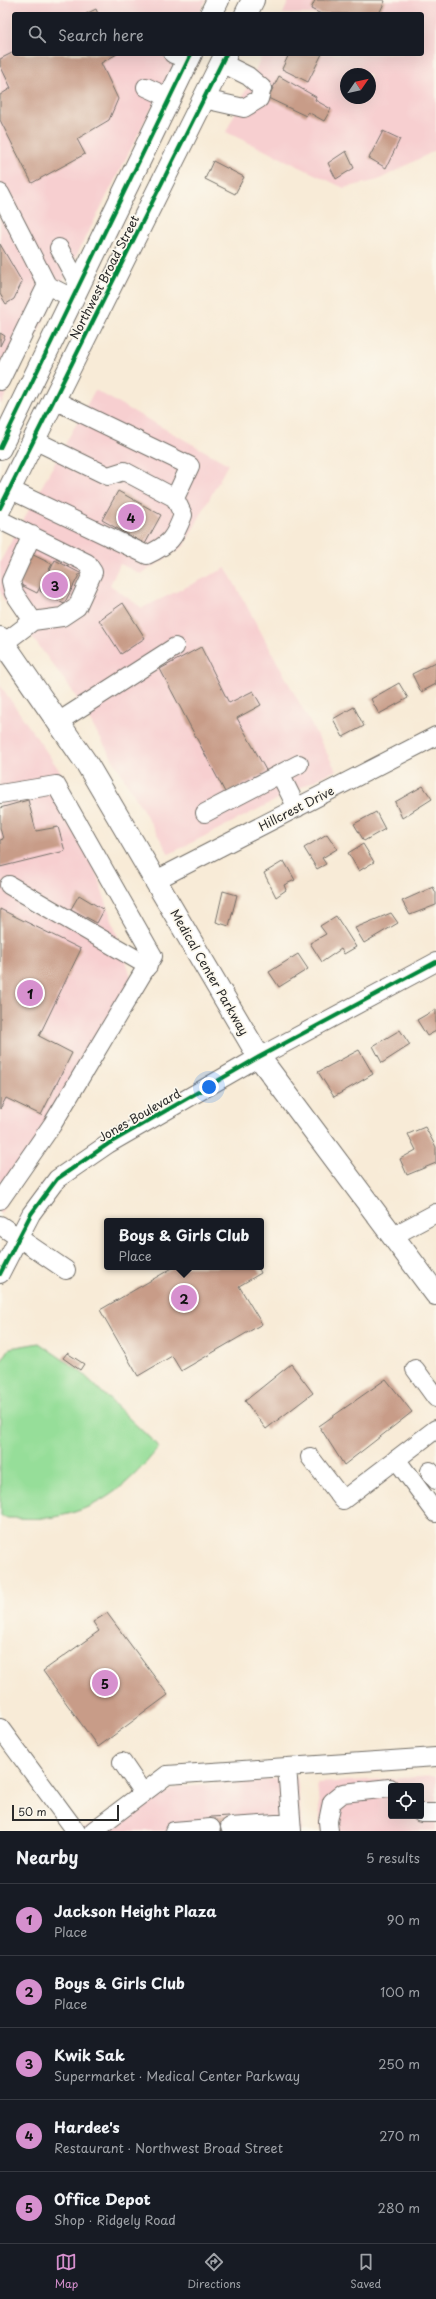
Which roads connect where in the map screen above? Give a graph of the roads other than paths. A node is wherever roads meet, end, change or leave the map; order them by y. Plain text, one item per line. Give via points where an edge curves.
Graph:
1 (218, 0) edge
2 (253, 0) edge
3 (212, 12) edge
4 (247, 12) edge
5 (184, 56) edge
6 (225, 56) edge
7 (146, 87) dead end
8 (170, 98) junction
9 (204, 99) junction
10 (143, 153) junction
11 (170, 167) junction
12 (0, 193) edge
13 (59, 248) dead end
14 (47, 285) junction
15 (76, 291) junction
16 (0, 381) edge
17 (54, 400) junction
18 (3, 435) edge
19 (34, 440) junction
20 (10, 489) junction
21 (175, 498) junction
22 (0, 508) edge
23 (0, 520) edge
24 (32, 535) junction
25 (33, 621) junction
26 (2, 641) edge
27 (175, 647) dead end
28 (58, 722) junction
29 (436, 736) edge
30 (299, 764) dead end
31 (280, 774) junction
32 (0, 794) edge
33 (297, 808) junction
34 (205, 813) dead end
35 (156, 880) junction
36 (9, 885) dead end
37 (436, 962) edge
38 (148, 966) junction
39 (259, 1057) junction
40 (0, 1200) edge
41 (436, 1213) edge
42 (0, 1225) edge
43 (393, 1236) junction
44 (19, 1237) junction
45 (66, 1270) dead end
46 (0, 1274) edge
47 (436, 1294) edge
48 (415, 1370) dead end
49 (436, 1398) edge
50 (436, 1429) edge
51 (310, 1457) dead end
52 (396, 1459) junction
53 (436, 1513) edge
54 (0, 1728) edge
55 (436, 1757) edge
56 (122, 1762) dead end
57 (287, 1767) junction
58 (388, 1788) edge
59 (143, 1793) junction
60 (424, 1813) edge
61 (436, 1813) edge
62 (230, 1827) dead end
63 (291, 1827) edge
64 (210, 1828) dead end
65 (76, 1831) edge
66 (93, 1831) edge
67 (174, 1831) edge
68 (329, 1831) edge

1 - 3 main road
2 - 4 main road
5 - 8 main road, Northwest Broad Street
6 - 9 main road, Northwest Broad Street
6 - 9 street via 262,88 259,99 244,108
7 - 8 street
8 - 10 main road, Northwest Broad Street
9 - 11 main road, Northwest Broad Street
10 - 11 main road
10 - 15 main road, Northwest Broad Street
11 - 17 main road, Northwest Broad Street
12 - 14 street
13 - 15 street
14 - 15 street
14 - 16 street
15 - 18 main road, Northwest Broad Street
17 - 19 main road, Northwest Broad Street
17 - 21 street via 190,466
19 - 20 main road, Northwest Broad Street
19 - 21 street via 108,476 124,471
20 - 21 street via 147,555 165,546 174,536 182,515
20 - 22 main road, Northwest Broad Street
23 - 24 street
24 - 25 street via 11,581 14,593
24 - 25 street via 87,562 93,572 77,607 62,618
25 - 26 street
26 - 28 main road, Medical Center Parkway
27 - 28 street
28 - 35 main road, Medical Center Parkway via 87,764
29 - 33 street, Hillcrest Drive
30 - 31 street
31 - 33 street
31 - 34 street
32 - 38 street via 56,785 153,956
33 - 35 street, Hillcrest Drive
35 - 39 main road, Medical Center Parkway
36 - 38 street
37 - 39 street, Jones Boulevard
38 - 40 street via 52,1125
39 - 43 main road, Medical Center Parkway
39 - 44 street, Jones Boulevard via 108,1144 57,1179 31,1214
41 - 43 street
42 - 44 street
43 - 47 main road, Medical Center Parkway
44 - 45 street
44 - 46 street, Jones Boulevard
48 - 49 street
50 - 52 street
51 - 52 street via 342,1500
52 - 53 street
54 - 65 street
55 - 57 street
56 - 59 street
57 - 59 street via 166,1775
57 - 63 street
58 - 68 street via 343,1793 332,1802 328,1821
59 - 66 street
60 - 61 street
62 - 63 street
64 - 67 street

